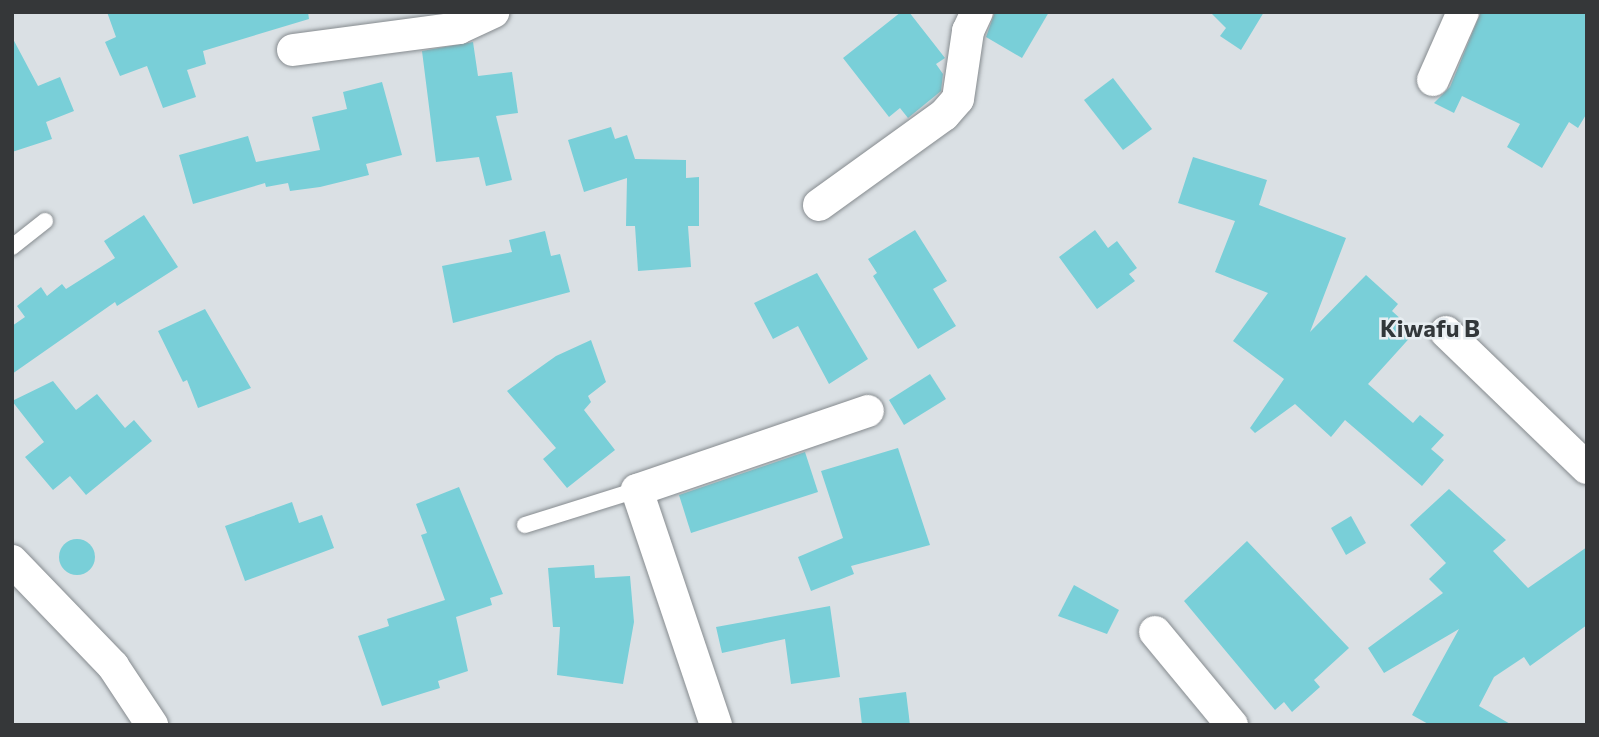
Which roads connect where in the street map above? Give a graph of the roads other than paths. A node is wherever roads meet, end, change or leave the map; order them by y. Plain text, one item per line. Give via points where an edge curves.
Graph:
1 (494, 12) edge
2 (977, 12) edge
3 (1463, 12) edge
4 (293, 50) dead end
5 (1433, 80) dead end
6 (819, 205) dead end
7 (45, 221) dead end
8 (12, 247) edge
9 (1446, 332) dead end
10 (867, 411) dead end
11 (1587, 468) edge
12 (637, 491) junction
13 (525, 525) dead end
14 (12, 561) edge
15 (1155, 632) dead end
16 (152, 725) edge
17 (716, 725) edge
18 (1232, 725) edge

1 - 4 street via 459,28
2 - 6 street via 968,31 958,99 944,115
3 - 5 street
7 - 8 lane
9 - 11 street
10 - 12 street
12 - 13 lane
12 - 17 street
14 - 16 street via 113,666
15 - 18 street

